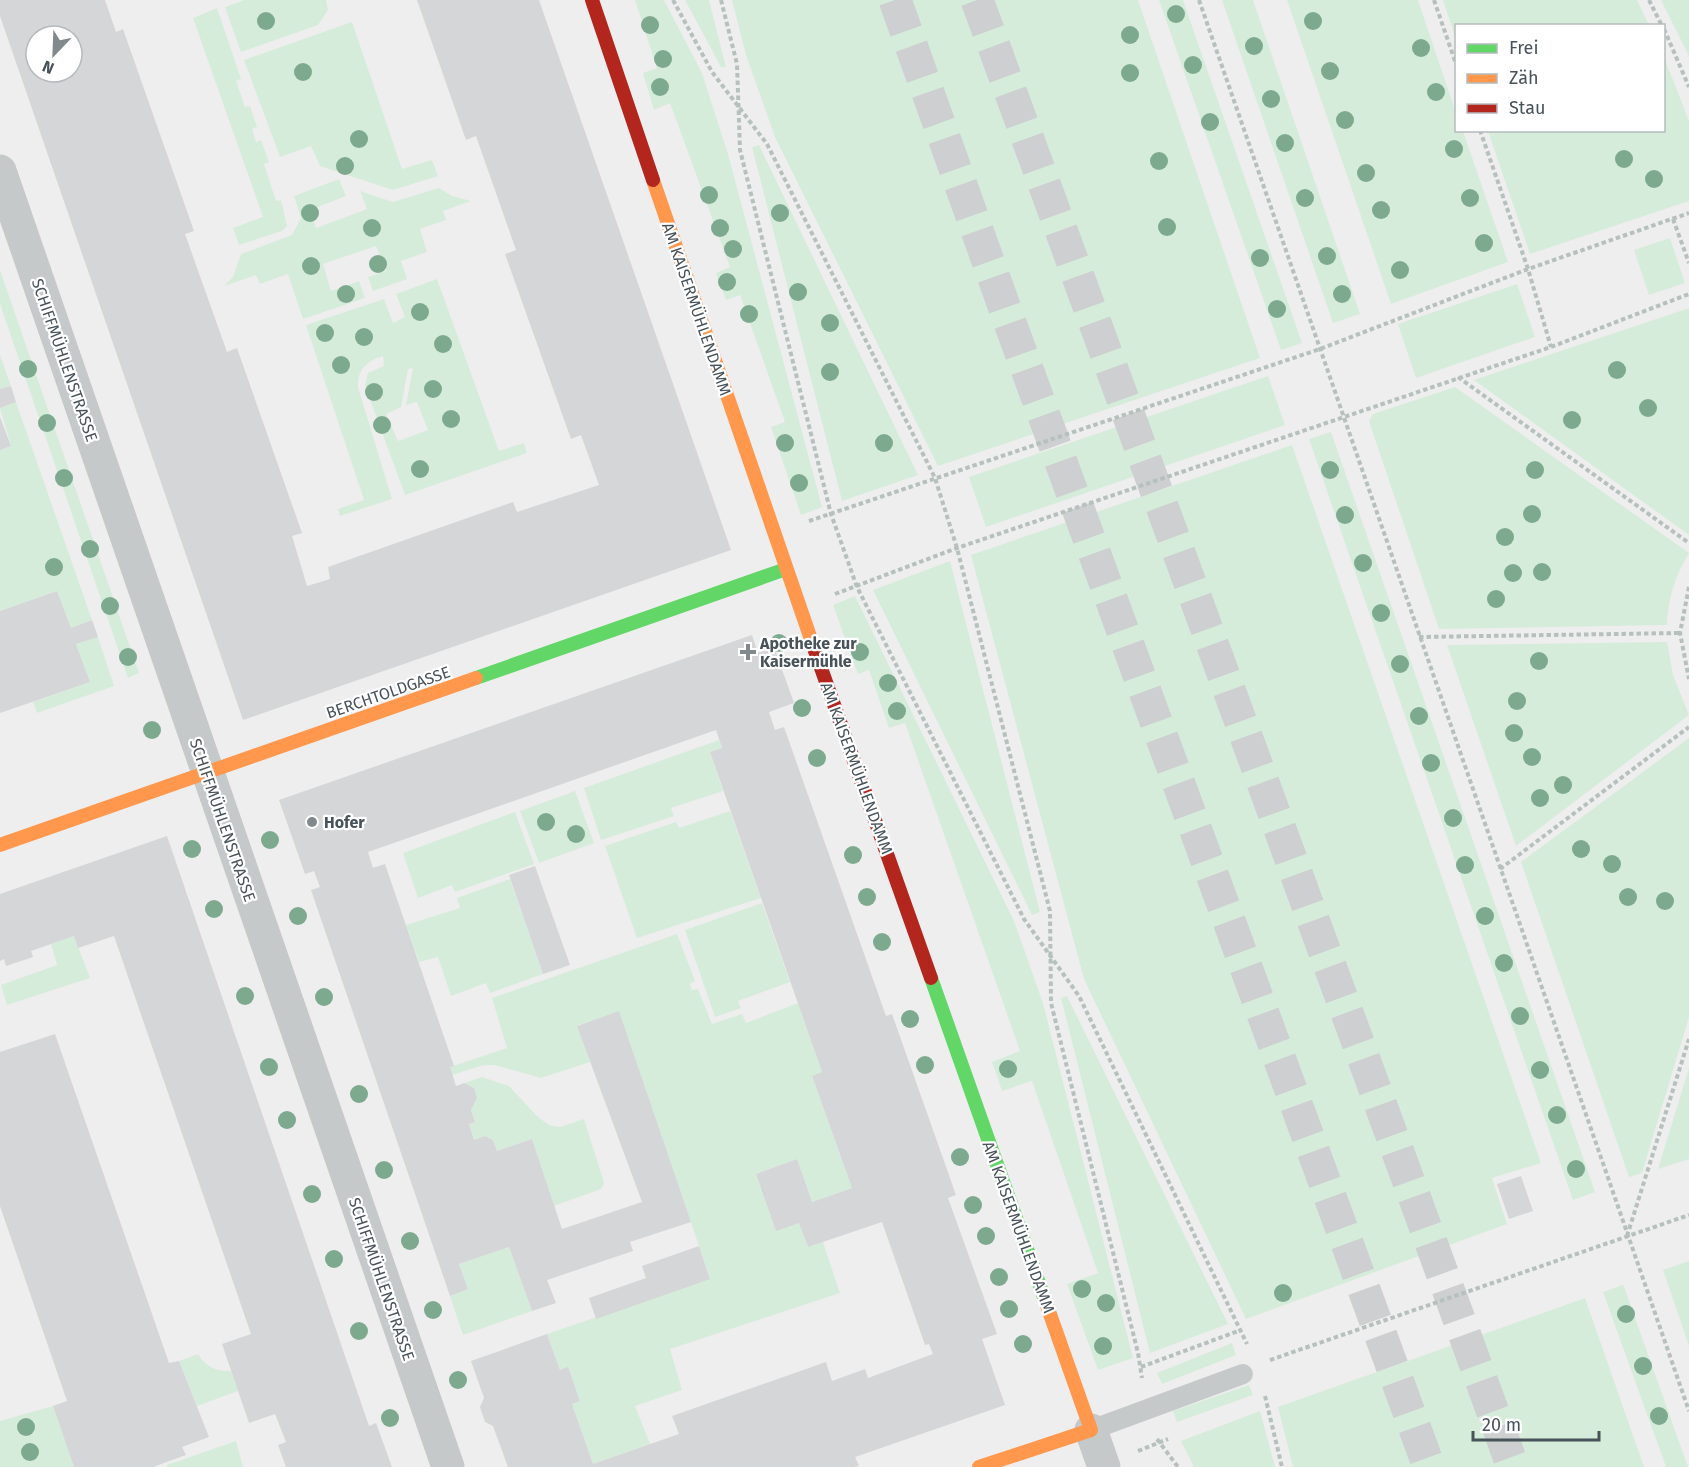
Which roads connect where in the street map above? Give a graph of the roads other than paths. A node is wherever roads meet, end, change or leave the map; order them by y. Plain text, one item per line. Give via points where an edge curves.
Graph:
1 (592, 0) edge
2 (0, 171) edge
3 (786, 569) junction
4 (206, 773) junction
5 (0, 845) edge
6 (1243, 1374) dead end
7 (1091, 1430) junction
8 (1116, 1461) edge
9 (448, 1467) edge
10 (979, 1467) edge

1 - 3 street, AM KAISERMÜHLENDAMM
2 - 4 street, SCHIFFMÜHLENSTRASSE
3 - 4 street, BERCHTOLDGASSE
3 - 7 street, AM KAISERMÜHLENDAMM
4 - 5 street, BERCHTOLDGASSE
4 - 9 street, SCHIFFMÜHLENSTRASSE
6 - 7 lane
7 - 8 street, AM KAISERMÜHLENDAMM
7 - 10 street

